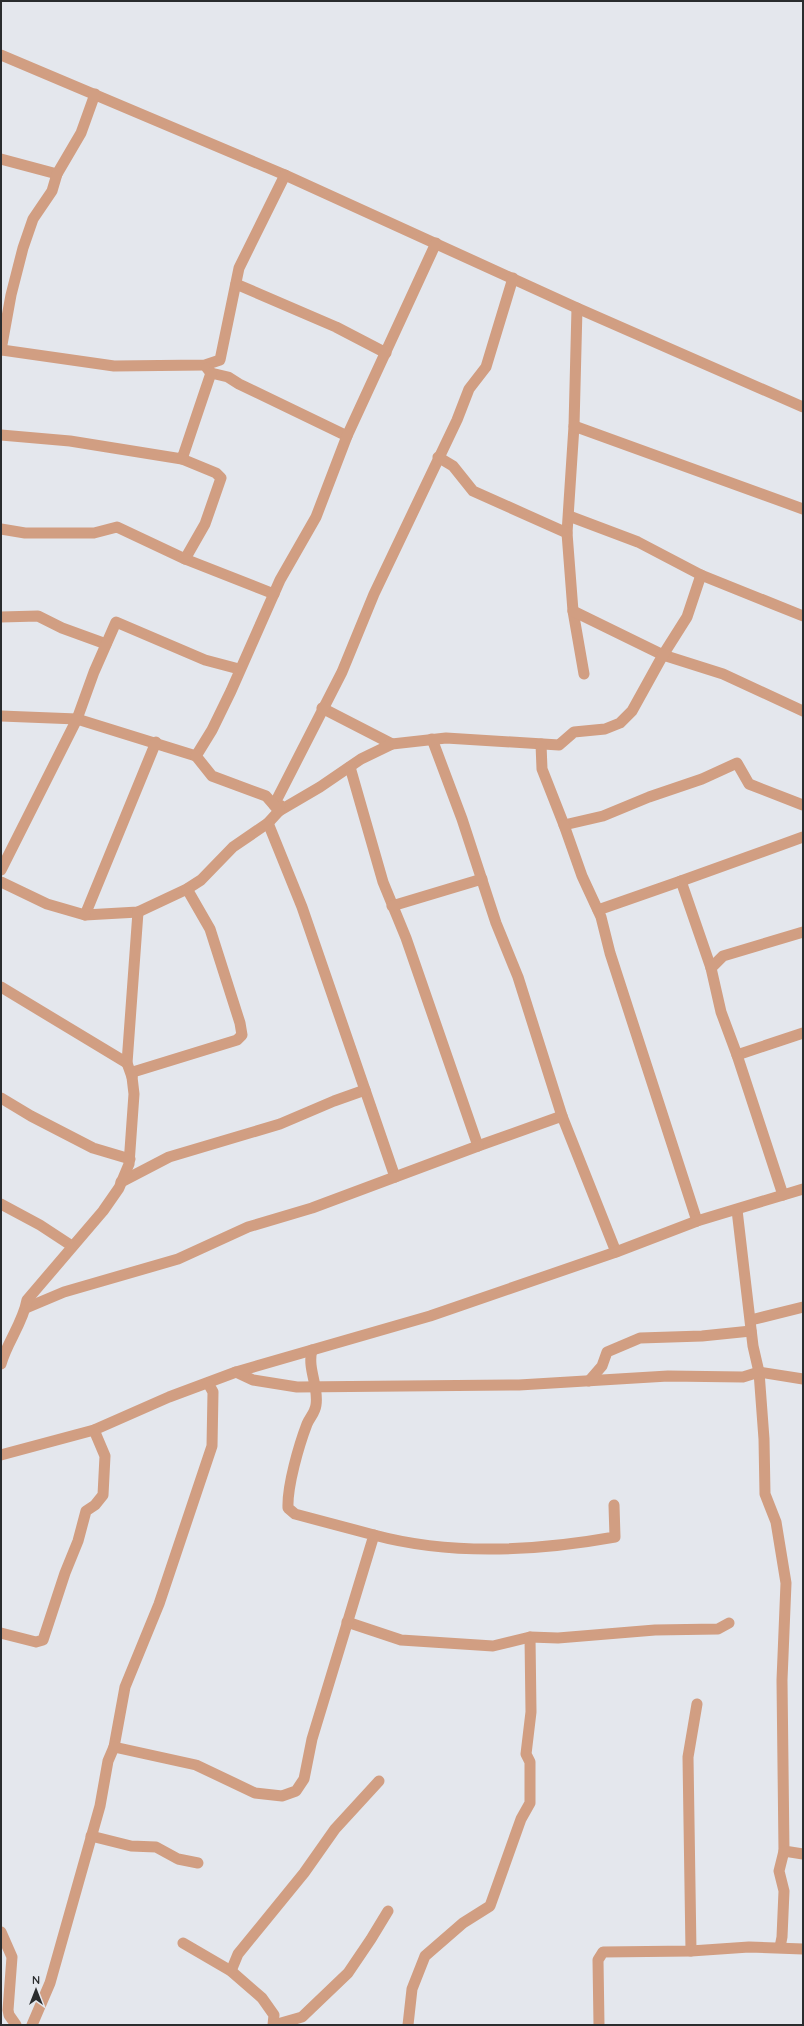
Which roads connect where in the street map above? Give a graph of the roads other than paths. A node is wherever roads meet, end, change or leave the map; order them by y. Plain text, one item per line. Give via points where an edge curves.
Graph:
1 (1, 55) edge
2 (94, 94) junction
3 (1, 160) edge
4 (57, 174) junction
5 (284, 175) junction
6 (436, 243) junction
7 (513, 278) junction
8 (236, 284) junction
9 (577, 308) junction
10 (1, 350) edge
11 (386, 353) junction
12 (208, 369) junction
13 (803, 407) edge
14 (574, 426) junction
15 (1, 435) edge
16 (347, 436) junction
17 (438, 457) junction
18 (182, 459) junction
19 (803, 510) edge
20 (569, 516) junction
21 (1, 529) edge
22 (567, 533) junction
23 (185, 559) junction
24 (701, 575) junction
25 (274, 594) junction
26 (573, 611) junction
27 (803, 616) edge
28 (1, 617) edge
29 (106, 644) junction
30 (663, 655) junction
31 (239, 669) junction
32 (584, 674) dead end
33 (322, 708) junction
34 (803, 711) edge
35 (1, 716) edge
36 (77, 718) junction
37 (432, 739) junction
38 (156, 742) junction
39 (392, 744) junction
40 (541, 744) junction
41 (196, 756) junction
42 (350, 766) junction
43 (803, 805) edge
44 (277, 808) junction
45 (268, 823) junction
46 (564, 825) junction
47 (803, 837) edge
48 (1, 870) edge
49 (482, 879) junction
50 (681, 881) junction
51 (1, 882) edge
52 (187, 889) junction
53 (392, 906) junction
54 (598, 910) junction
55 (138, 912) junction
56 (85, 915) junction
57 (803, 932) edge
58 (711, 968) junction
59 (1, 988) edge
60 (803, 1033) edge
61 (737, 1055) junction
62 (127, 1063) junction
63 (132, 1077) junction
64 (365, 1090) junction
65 (1, 1098) edge
66 (562, 1116) junction
67 (478, 1146) junction
68 (130, 1159) junction
69 (395, 1177) junction
70 (121, 1182) junction
71 (803, 1189) edge
72 (783, 1195) junction
73 (1, 1204) edge
74 (737, 1210) junction
75 (698, 1221) junction
76 (72, 1246) junction
77 (616, 1252) junction
78 (803, 1307) edge
79 (26, 1308) junction
80 (751, 1325) junction
81 (312, 1350) junction
82 (1, 1364) edge
83 (236, 1372) junction
84 (759, 1372) junction
85 (803, 1379) edge
86 (589, 1381) junction
87 (208, 1383) junction
88 (316, 1387) junction
89 (94, 1430) junction
90 (1, 1455) edge
91 (614, 1504) dead end
92 (374, 1535) junction
93 (346, 1622) junction
94 (729, 1623) dead end
95 (1, 1633) edge
96 (530, 1637) junction
97 (698, 1704) dead end
98 (114, 1747) junction
99 (379, 1781) dead end
100 (91, 1836) junction
101 (784, 1851) junction
102 (803, 1854) edge
103 (198, 1863) dead end
104 (388, 1911) dead end
105 (1, 1932) edge
106 (183, 1943) dead end
107 (780, 1947) junction
108 (803, 1949) edge
109 (691, 1951) junction
110 (230, 1971) junction
111 (16, 2025) edge
112 (32, 2025) edge
113 (274, 2025) edge
114 (408, 2025) edge
115 (599, 2025) edge

1 - 2 street
2 - 4 street via 81,133
2 - 5 street
3 - 4 street
4 - 10 street via 52,191 33,219 23,248
5 - 6 street
5 - 8 street via 239,268
6 - 7 street
6 - 11 street
7 - 9 street
7 - 17 street via 486,367 469,389
8 - 11 street via 336,327
8 - 12 street via 220,360
9 - 13 street
9 - 14 street
10 - 12 street via 114,366
11 - 16 street
12 - 16 street
12 - 18 street
14 - 19 street
14 - 20 street
15 - 18 street via 70,441
16 - 25 street via 316,517
17 - 22 street via 453,466 473,490
17 - 33 street via 374,594 342,672
18 - 23 street via 216,473 221,478 205,524
20 - 22 street
20 - 24 street via 638,542
21 - 23 street via 25,533 94,533 117,527
22 - 26 street
23 - 25 street
24 - 27 street
24 - 30 street via 686,617
25 - 31 street
26 - 30 street
26 - 32 street
28 - 29 street via 38,616
29 - 31 street via 116,622 205,660
29 - 36 street
30 - 34 street via 723,674
30 - 40 street via 643,694 620,723 604,729 574,732 559,745
31 - 41 street via 212,730
33 - 39 street
33 - 44 street
35 - 36 street
36 - 38 street
36 - 48 street
37 - 39 street
37 - 40 street
37 - 49 street
38 - 41 street
38 - 56 street
39 - 42 street
40 - 46 street via 542,770
41 - 44 street via 212,776 266,796
42 - 44 street via 290,805
42 - 53 street
43 - 46 street via 749,784 737,763 702,779 603,816
44 - 45 street
45 - 52 street via 233,847 201,880
45 - 64 street via 302,907
46 - 54 street via 582,876
47 - 50 street
49 - 53 street
49 - 66 street via 496,924 518,977
50 - 54 street
50 - 58 street
51 - 56 street via 47,904
52 - 55 street
52 - 63 street via 210,929 242,1035 237,1040 133,1072
53 - 67 street via 406,938
54 - 75 street
55 - 56 street
55 - 62 street
57 - 58 street via 723,956
58 - 61 street via 721,1012
59 - 62 street
60 - 61 street
61 - 72 street
62 - 63 street
63 - 68 street via 134,1094
64 - 69 street
64 - 70 street via 280,1124 170,1157
65 - 68 street via 93,1148
66 - 67 street
66 - 77 street
67 - 69 street
68 - 70 street
69 - 79 street via 312,1208 248,1227 178,1258 64,1292
70 - 76 street via 103,1211
71 - 72 street
72 - 74 street
73 - 76 street
74 - 75 street
74 - 80 street
75 - 77 street
76 - 79 street via 27,1300
77 - 81 street via 430,1316
78 - 80 street
79 - 82 street via 4,1352
80 - 84 street
80 - 86 street via 702,1336 640,1338 607,1352 602,1366
81 - 83 street
81 - 88 street via 311,1368
83 - 87 street
83 - 88 street via 253,1380 297,1387
84 - 85 street
84 - 86 street via 743,1377 668,1376
84 - 101 street via 765,1494 776,1522 786,1583 782,1680
86 - 88 street via 519,1385
87 - 89 street
87 - 98 street via 213,1392 212,1446 159,1604 125,1687
88 - 92 street via 315,1412 307,1423 294,1469 288,1508 295,1514
89 - 90 street
89 - 95 street via 105,1456 103,1495 86,1511 43,1640 36,1642
91 - 92 street via 615,1537 577,1544 451,1549
92 - 93 street
93 - 96 street via 402,1640 493,1646
93 - 98 street via 336,1664 312,1739 304,1779 296,1791 282,1796 255,1793 196,1766
94 - 96 street via 718,1629 655,1630 558,1638
96 - 114 street via 531,1712 526,1754 530,1762 530,1803 521,1820 490,1906 463,1923 425,1956 412,1989
97 - 109 street via 688,1757
98 - 100 street via 108,1761 100,1806
99 - 110 street via 335,1829 304,1874 238,1954
100 - 103 street via 131,1846 156,1847 178,1859
100 - 112 street via 50,1984
101 - 102 street
101 - 107 street via 780,1871 784,1891
104 - 113 street via 348,1973 302,2017
105 - 111 street via 12,1958 8,2015
106 - 110 street
107 - 108 street
107 - 109 street
109 - 115 street via 603,1952 598,1960
110 - 113 street via 262,1998 274,2015

